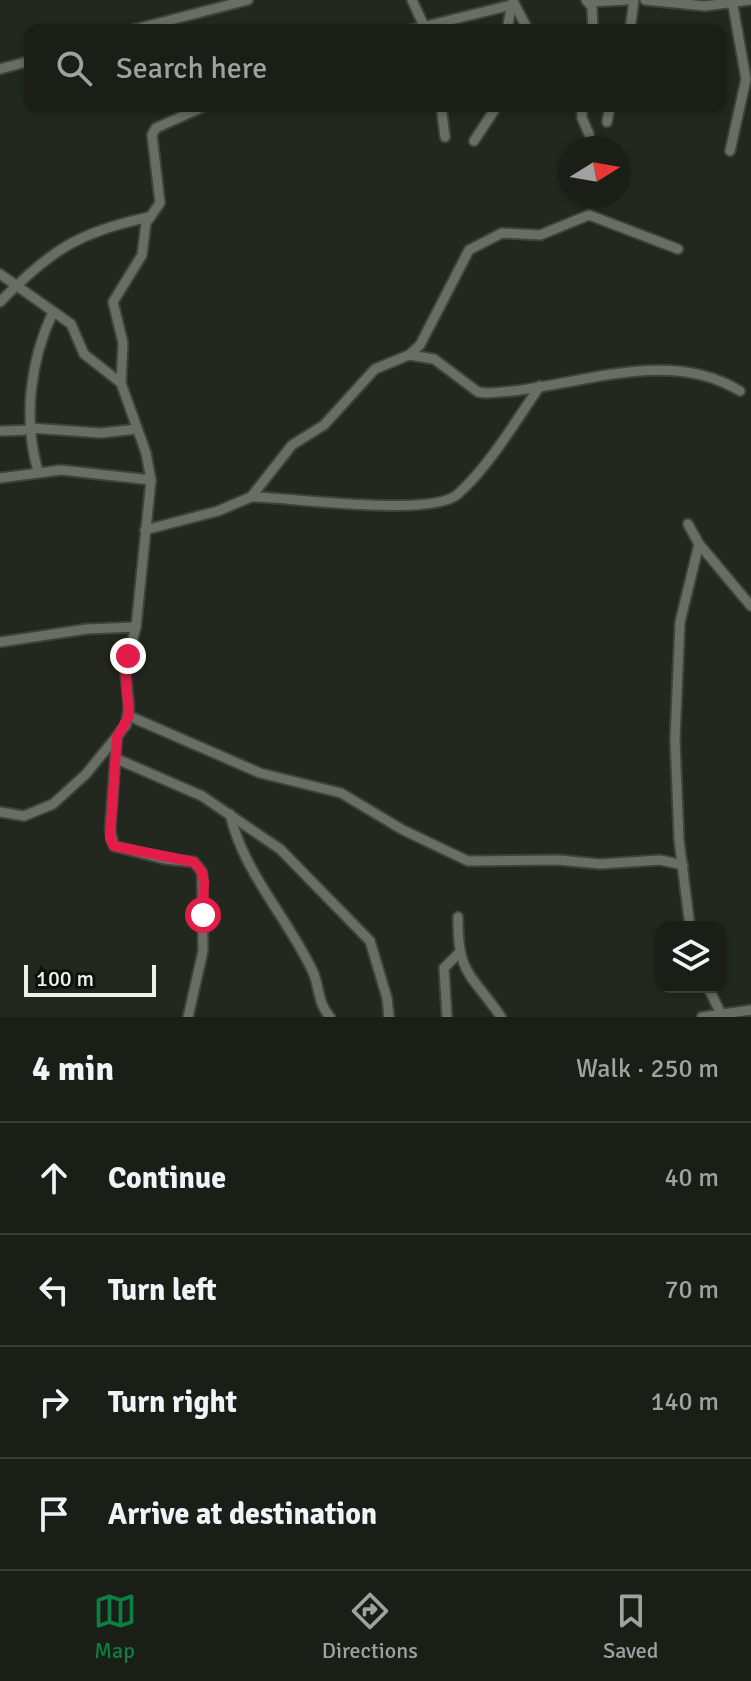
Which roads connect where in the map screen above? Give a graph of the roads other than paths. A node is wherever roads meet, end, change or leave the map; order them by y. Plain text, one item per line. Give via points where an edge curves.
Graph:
1 (248, 0) edge
2 (412, 0) edge
3 (627, 0) edge
4 (634, 0) edge
5 (645, 0) edge
6 (750, 0) edge
7 (588, 1) edge
8 (733, 1) edge
9 (512, 2) edge
10 (155, 24) edge
11 (423, 24) edge
12 (438, 24) edge
13 (508, 24) edge
14 (525, 24) edge
15 (592, 24) edge
16 (631, 24) edge
17 (24, 63) edge
18 (0, 69) edge
19 (193, 112) edge
20 (442, 112) edge
21 (493, 112) edge
22 (582, 112) edge
23 (609, 112) edge
24 (607, 122) dead end
25 (589, 134) dead end
26 (445, 137) dead end
27 (474, 141) dead end
28 (730, 151) dead end
29 (149, 217) junction
30 (678, 249) dead end
31 (0, 274) edge
32 (16, 286) junction
33 (0, 302) edge
34 (53, 312) junction
35 (409, 355) junction
36 (121, 383) junction
37 (540, 386) junction
38 (740, 391) dead end
39 (30, 429) junction
40 (137, 429) junction
41 (0, 431) edge
42 (38, 471) junction
43 (0, 478) edge
44 (151, 480) junction
45 (251, 497) junction
46 (688, 524) dead end
47 (145, 530) junction
48 (699, 544) junction
49 (751, 606) edge
50 (136, 627) junction
51 (0, 642) edge
52 (129, 716) junction
53 (117, 737) junction
54 (117, 759) junction
55 (0, 812) edge
56 (230, 814) junction
57 (683, 865) junction
58 (458, 917) dead end
59 (689, 921) edge
60 (459, 953) junction
61 (711, 993) edge
62 (744, 1013) edge
63 (721, 1015) edge
64 (188, 1017) edge
65 (330, 1017) edge
66 (389, 1017) edge
67 (447, 1017) edge
68 (501, 1017) edge
69 (702, 1017) edge

1 - 10 street
2 - 11 street
3 - 7 street
4 - 16 street
5 - 8 street via 705,6
6 - 8 street
7 - 15 street
8 - 28 street via 746,79
9 - 12 street
9 - 13 street
9 - 14 street
17 - 18 street
19 - 29 street via 153,131 160,199
20 - 26 street
21 - 27 street
22 - 25 street
23 - 24 street
29 - 32 street via 66,244
29 - 36 street via 142,255 113,302 123,343
30 - 35 street via 589,215 540,235 502,233 469,250 420,345
31 - 32 street
32 - 33 street
32 - 34 street
34 - 36 street via 74,328 91,362
34 - 39 street via 33,367
35 - 37 street via 434,359 478,392
35 - 45 street via 375,369 324,425 292,445
36 - 40 street
37 - 38 street via 621,373 680,371 717,377
37 - 45 street via 489,458 458,494 442,502 365,506
39 - 40 street
39 - 41 street
39 - 42 street
40 - 44 street
42 - 43 street
42 - 44 street
44 - 47 street
45 - 47 street
46 - 48 street
47 - 50 street
48 - 49 street
48 - 57 street via 683,598 679,637 675,739
50 - 51 street
50 - 52 street via 125,668
52 - 53 street
52 - 57 street via 260,773 341,793 468,861 660,860
53 - 54 street
53 - 55 street via 53,804 24,816
54 - 56 street
54 - 64 street via 110,830 114,846 194,862 202,872 203,951
56 - 65 street via 243,854 311,969 318,998
56 - 66 street via 280,849 364,933 380,971
57 - 59 street
58 - 60 street
60 - 67 street via 444,968
60 - 68 street via 474,985
61 - 63 street
62 - 63 street
63 - 69 street

